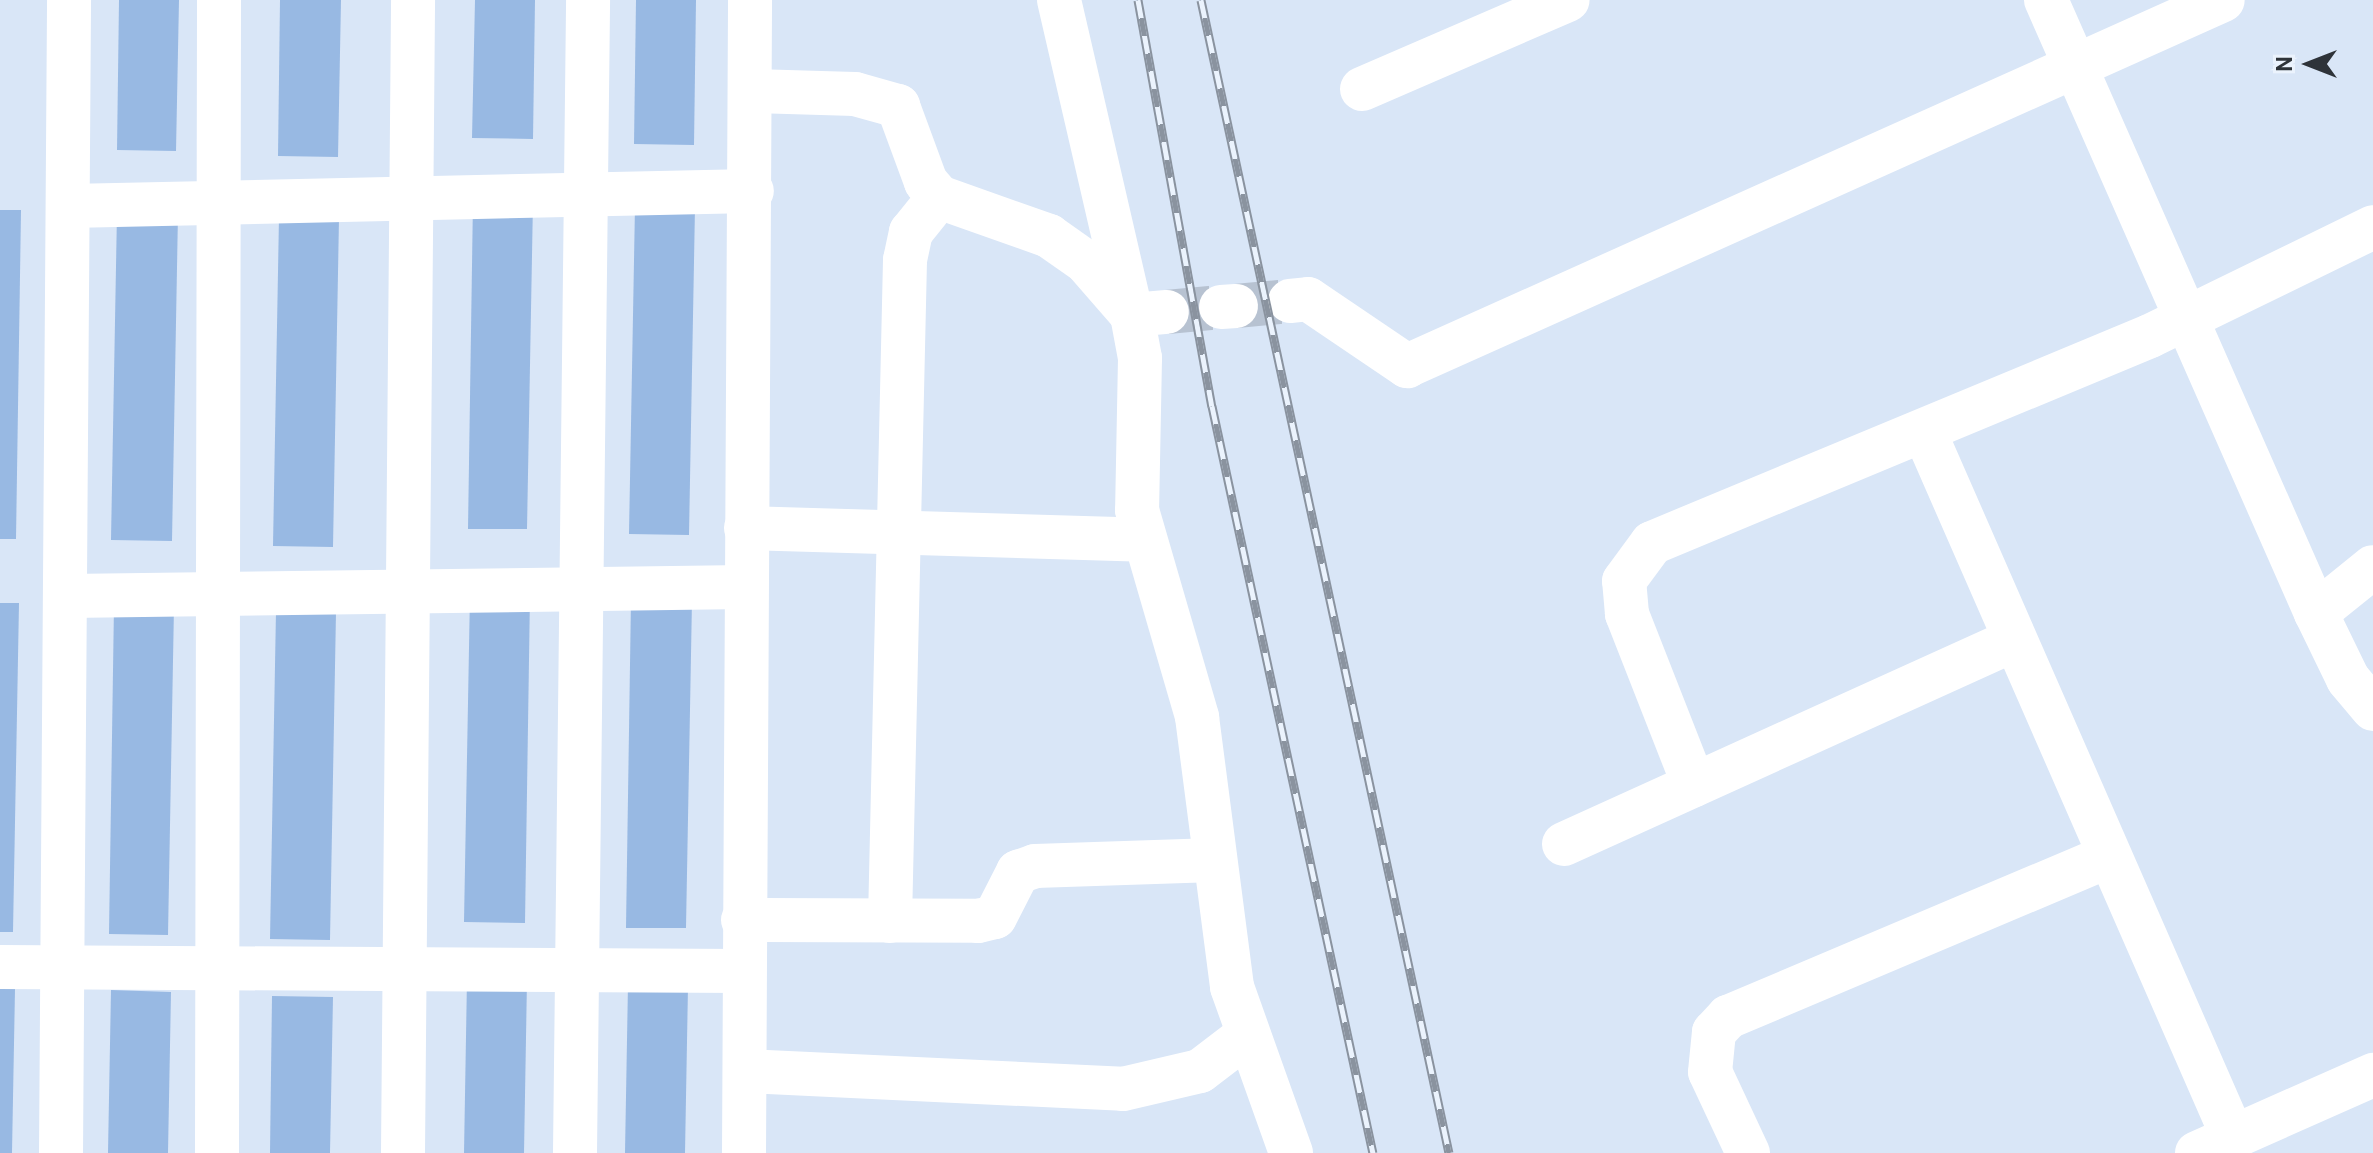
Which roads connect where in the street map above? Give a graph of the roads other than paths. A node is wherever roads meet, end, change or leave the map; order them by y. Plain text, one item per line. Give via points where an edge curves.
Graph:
1 (69, 0) edge
2 (219, 0) edge
3 (413, 0) edge
4 (588, 0) edge
5 (750, 0) edge
6 (1059, 0) edge
7 (1568, 0) edge
8 (2046, 0) edge
9 (2223, 0) edge
10 (2076, 64) junction
11 (1362, 89) dead end
12 (752, 91) junction
13 (752, 191) junction
14 (586, 193) junction
15 (414, 194) junction
16 (939, 197) junction
17 (216, 201) junction
18 (69, 206) junction
19 (2373, 227) edge
20 (1290, 301) tunnel mouth
21 (1149, 314) junction
22 (2186, 314) junction
23 (1925, 433) junction
24 (746, 528) junction
25 (894, 535) junction
26 (1143, 540) junction
27 (2373, 567) edge
28 (410, 587) junction
29 (579, 587) junction
30 (745, 587) junction
31 (213, 592) junction
32 (68, 596) junction
33 (2316, 613) junction
34 (2014, 640) junction
35 (2373, 709) edge
36 (1694, 785) junction
37 (1564, 844) dead end
38 (2107, 857) junction
39 (1215, 860) junction
40 (743, 920) junction
41 (890, 921) junction
42 (0, 967) edge
43 (406, 967) junction
44 (62, 968) junction
45 (221, 968) junction
46 (578, 970) junction
47 (743, 971) junction
48 (1246, 1036) junction
49 (745, 1071) junction
50 (2373, 1075) edge
51 (2215, 1145) edge
52 (61, 1153) edge
53 (217, 1153) edge
54 (403, 1153) edge
55 (575, 1153) edge
56 (744, 1153) edge
57 (1291, 1153) edge
58 (1748, 1153) edge

1 - 18 street
2 - 17 street
3 - 15 street
4 - 14 street
5 - 12 street
6 - 21 street
7 - 11 street
8 - 10 street
9 - 10 street
10 - 20 street via 1407,366 1308,299
10 - 22 street
12 - 13 street
12 - 16 street via 855,94 898,106 926,182
13 - 14 street
13 - 24 street
14 - 15 street
14 - 29 street
15 - 17 street
15 - 28 street
16 - 21 street via 1049,236
16 - 25 street via 911,232 905,260
17 - 18 street
17 - 31 street
18 - 32 street
19 - 22 street
21 - 26 street via 1140,358 1137,510
22 - 23 street via 2150,336
22 - 33 street
23 - 34 street
23 - 36 street via 1652,543 1632,561 1624,581 1627,614
24 - 25 street
24 - 30 street
25 - 26 street
25 - 41 street
26 - 39 street via 1197,717
27 - 33 street
28 - 29 street
28 - 31 street
28 - 43 street
29 - 30 street
29 - 46 street
30 - 40 street
31 - 32 street
31 - 45 street
32 - 44 street
33 - 35 street via 2348,679
34 - 36 street
34 - 38 street
36 - 37 street
38 - 51 street
38 - 58 street via 1728,1017 1714,1032 1710,1072
39 - 41 street via 1035,866 1008,883 995,917
39 - 48 street via 1229,973
40 - 41 street
40 - 47 street
42 - 44 street
43 - 45 street
43 - 46 street
43 - 54 street
44 - 45 street
44 - 52 street
45 - 53 street
46 - 47 street
46 - 55 street
47 - 49 street
48 - 49 street via 1200,1071 1123,1089
48 - 57 street
49 - 56 street
50 - 51 street

